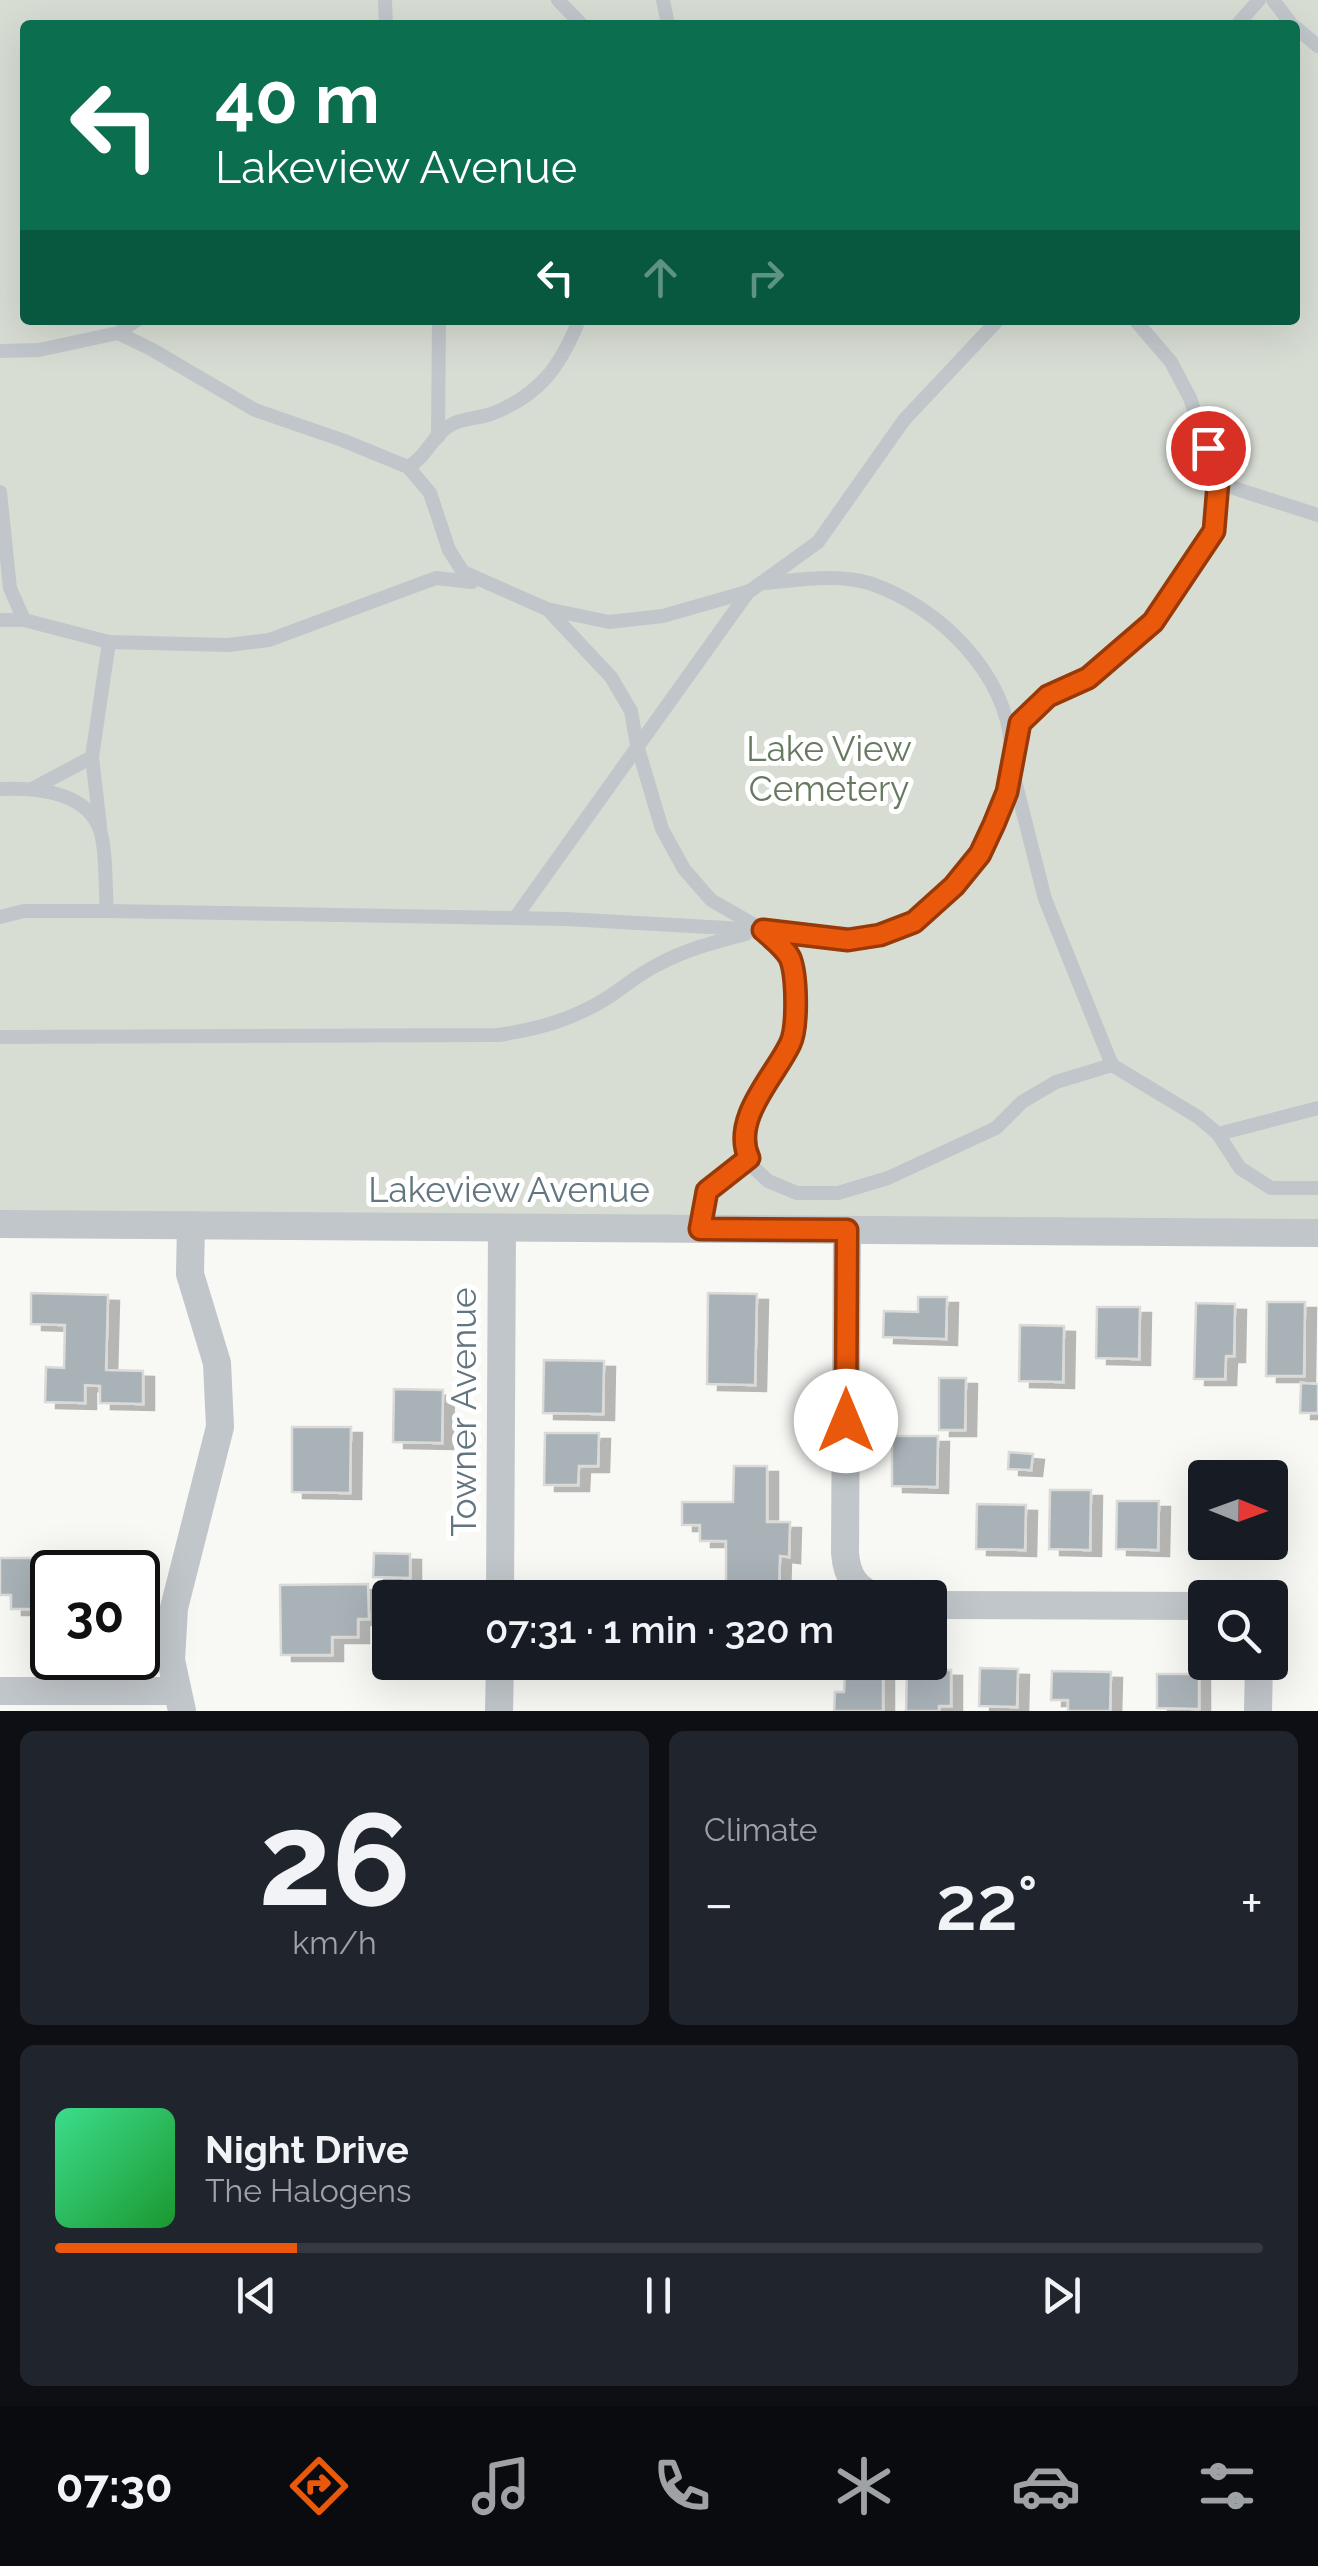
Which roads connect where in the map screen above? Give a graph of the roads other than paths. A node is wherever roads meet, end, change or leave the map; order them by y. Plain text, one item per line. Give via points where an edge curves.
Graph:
1 (558, 0) edge
2 (1258, 0) edge
3 (1274, 0) edge
4 (577, 20) edge
5 (1242, 20) edge
6 (1289, 20) edge
7 (130, 325) edge
8 (439, 325) edge
9 (577, 325) edge
10 (993, 325) edge
11 (1139, 325) edge
12 (118, 334) junction
13 (0, 351) edge
14 (438, 437) junction
15 (408, 468) junction
16 (1218, 483) junction
17 (0, 492) edge
18 (1318, 515) edge
19 (483, 583) junction
20 (756, 587) junction
21 (547, 609) junction
22 (0, 620) edge
23 (24, 620) junction
24 (109, 642) junction
25 (637, 744) junction
26 (92, 757) junction
27 (1012, 769) junction
28 (34, 788) junction
29 (0, 789) edge
30 (100, 827) junction
31 (107, 911) junction
32 (0, 917) edge
33 (516, 918) junction
34 (763, 930) junction
35 (0, 1037) edge
36 (1112, 1065) junction
37 (1318, 1108) edge
38 (1218, 1134) junction
39 (749, 1158) junction
40 (1318, 1188) edge
41 (0, 1224) edge
42 (191, 1226) junction
43 (502, 1228) junction
44 (700, 1229) junction
45 (847, 1230) junction
46 (1318, 1233) edge
47 (500, 1580) edge
48 (851, 1580) edge
49 (947, 1605) edge
50 (1188, 1606) edge
51 (500, 1680) edge
52 (1258, 1680) edge
53 (0, 1690) edge
54 (179, 1701) edge
55 (499, 1711) edge
56 (1258, 1711) edge

1 - 4 lane
2 - 5 lane
3 - 6 lane
7 - 12 lane
8 - 14 lane
9 - 14 lane via 556,369 518,402 447,426
10 - 20 lane via 904,420 818,542
11 - 16 lane via 1190,398
12 - 13 lane
12 - 15 lane via 256,410
14 - 15 lane
15 - 19 lane via 430,492 448,550 463,572
16 - 18 lane
16 - 27 lane via 1214,531 1153,622 1088,678 1048,696 1020,723
17 - 23 lane via 10,588
19 - 21 lane
19 - 24 lane via 436,578 269,640 194,646
20 - 21 lane via 663,616 609,622
20 - 25 lane
20 - 27 lane via 839,578 871,584 940,622 993,687 1011,740
21 - 25 lane via 611,677 631,710
22 - 23 lane
23 - 24 lane
24 - 26 lane
25 - 33 lane
25 - 34 lane via 662,829 684,869 711,900
26 - 28 lane
26 - 30 lane
27 - 34 lane via 980,854 914,922 848,940
27 - 36 lane via 1046,900
28 - 29 lane
28 - 30 lane via 88,810
30 - 31 lane
31 - 32 lane
31 - 33 lane
33 - 34 lane
34 - 35 lane via 693,948 572,1017 498,1035
34 - 39 lane via 789,956 795,983 792,1041 756,1094 744,1146
36 - 38 lane
36 - 39 lane via 1056,1082 976,1138 838,1193 797,1192 768,1181
37 - 38 lane
38 - 40 lane via 1240,1168 1270,1188
39 - 44 lane via 707,1191
41 - 42 street, Lakeview Avenue
42 - 43 street, Lakeview Avenue
42 - 54 street via 190,1274 216,1364 220,1427 174,1608 171,1660
43 - 44 street, Lakeview Avenue
43 - 47 street, Towner Avenue
44 - 45 street, Lakeview Avenue
45 - 46 street, Lakeview Avenue
45 - 48 street via 845,1553
49 - 50 street
51 - 55 street
52 - 56 street
53 - 54 street

